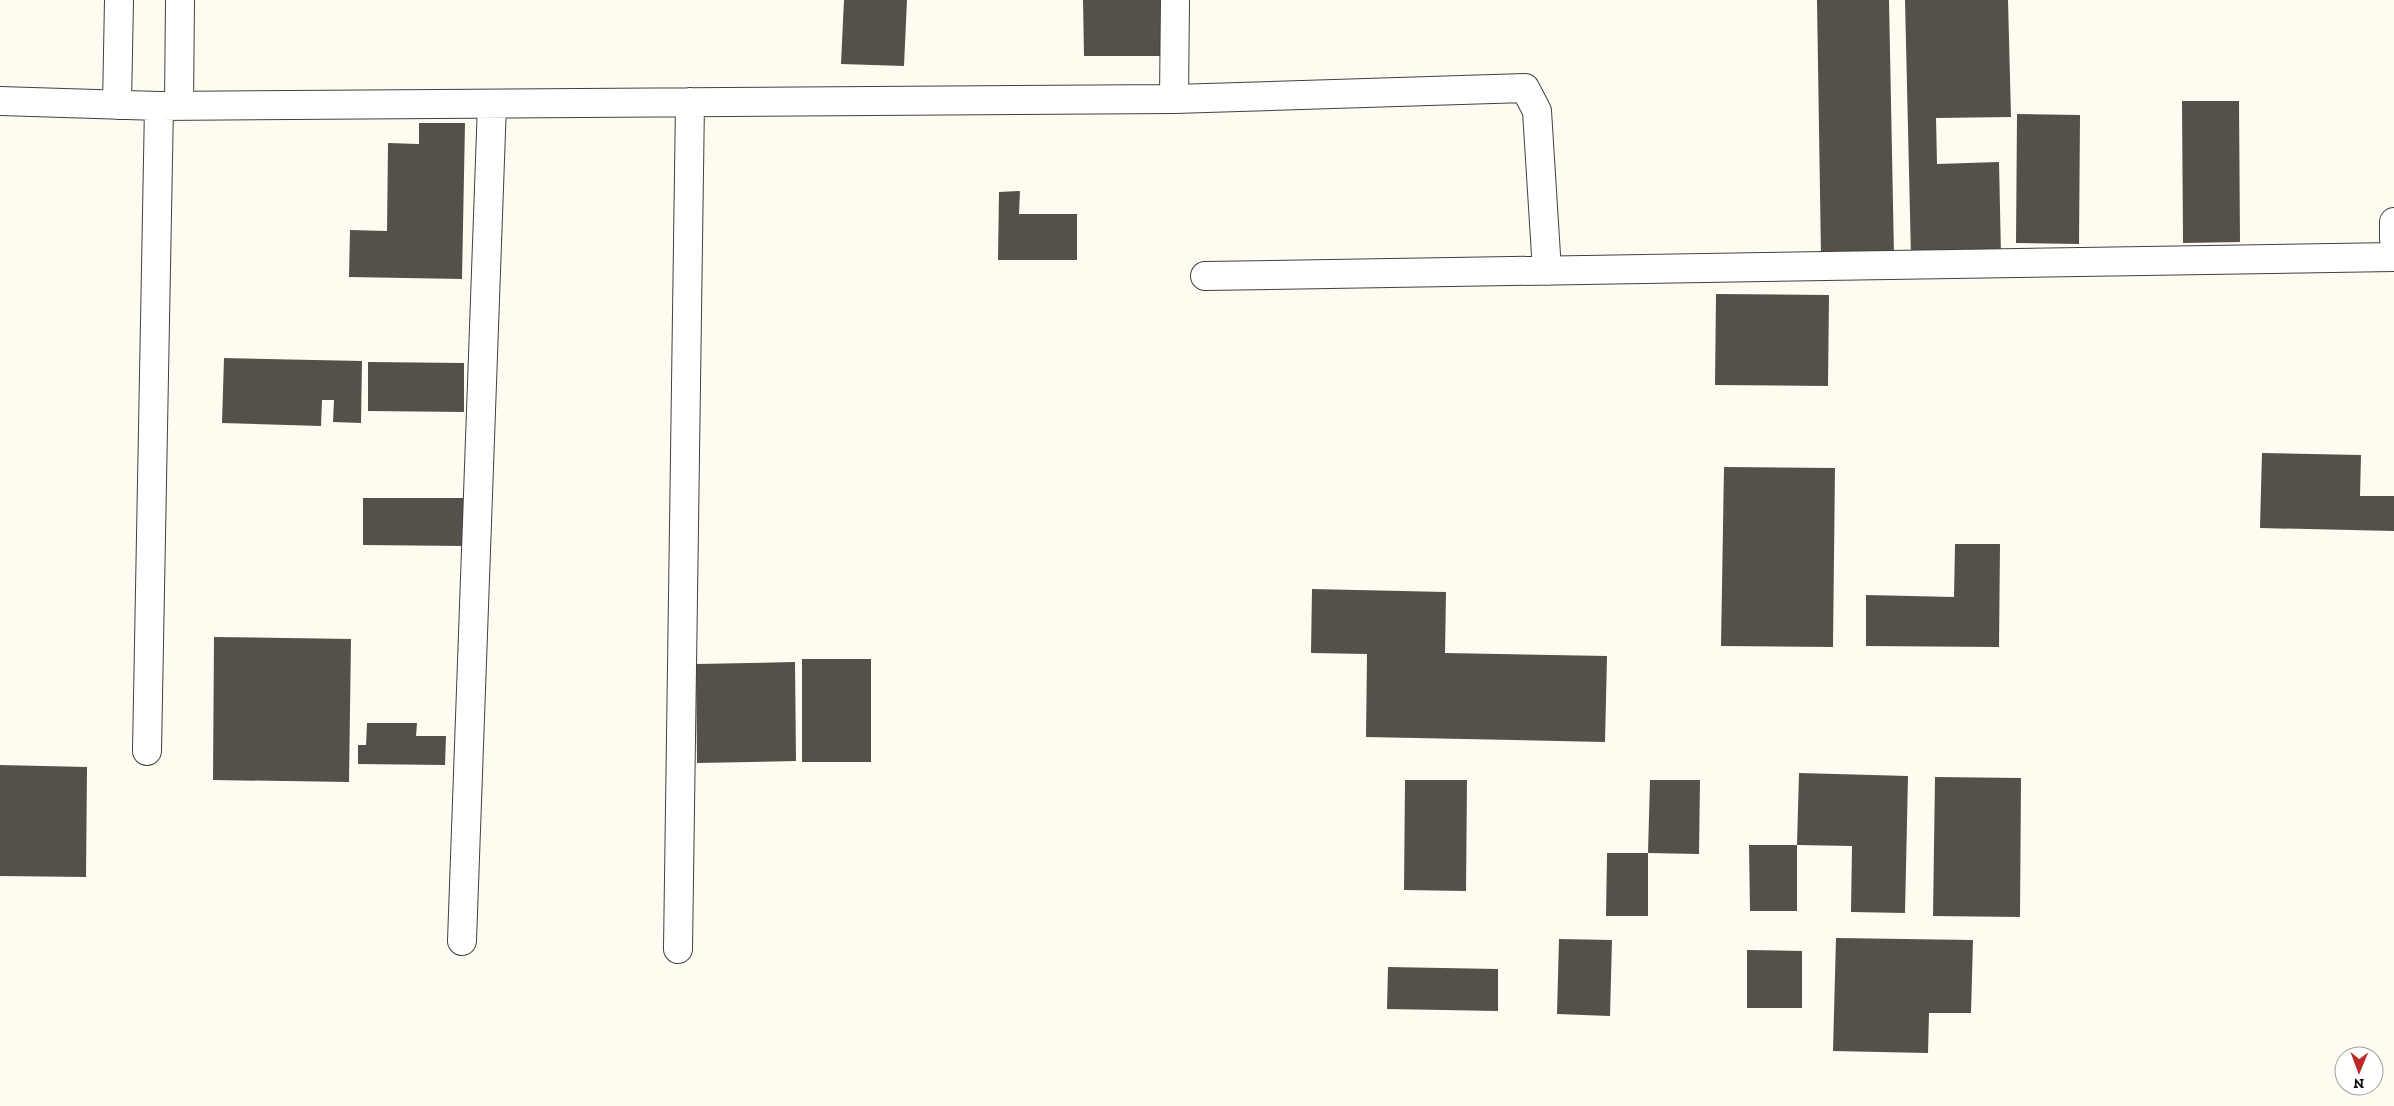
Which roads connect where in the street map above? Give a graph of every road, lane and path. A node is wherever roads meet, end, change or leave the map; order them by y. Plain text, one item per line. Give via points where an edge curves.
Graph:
1 (119, 0) edge
2 (180, 0) edge
3 (1175, 0) edge
4 (1174, 99) junction
5 (0, 101) edge
6 (690, 102) junction
7 (492, 104) junction
8 (117, 105) junction
9 (169, 106) junction
10 (2394, 222) edge
11 (2394, 240) edge
12 (2394, 256) edge
13 (1548, 271) junction
14 (1205, 276) dead end
15 (147, 751) dead end
16 (462, 941) dead end
17 (678, 949) dead end

1 - 8 street
2 - 9 street
3 - 4 street
4 - 6 street
4 - 13 street via 1526,88 1537,111
5 - 8 street
6 - 7 street
6 - 17 street
7 - 9 street
7 - 16 street
8 - 9 street
9 - 15 street
10 - 11 street
12 - 13 street
13 - 14 street

